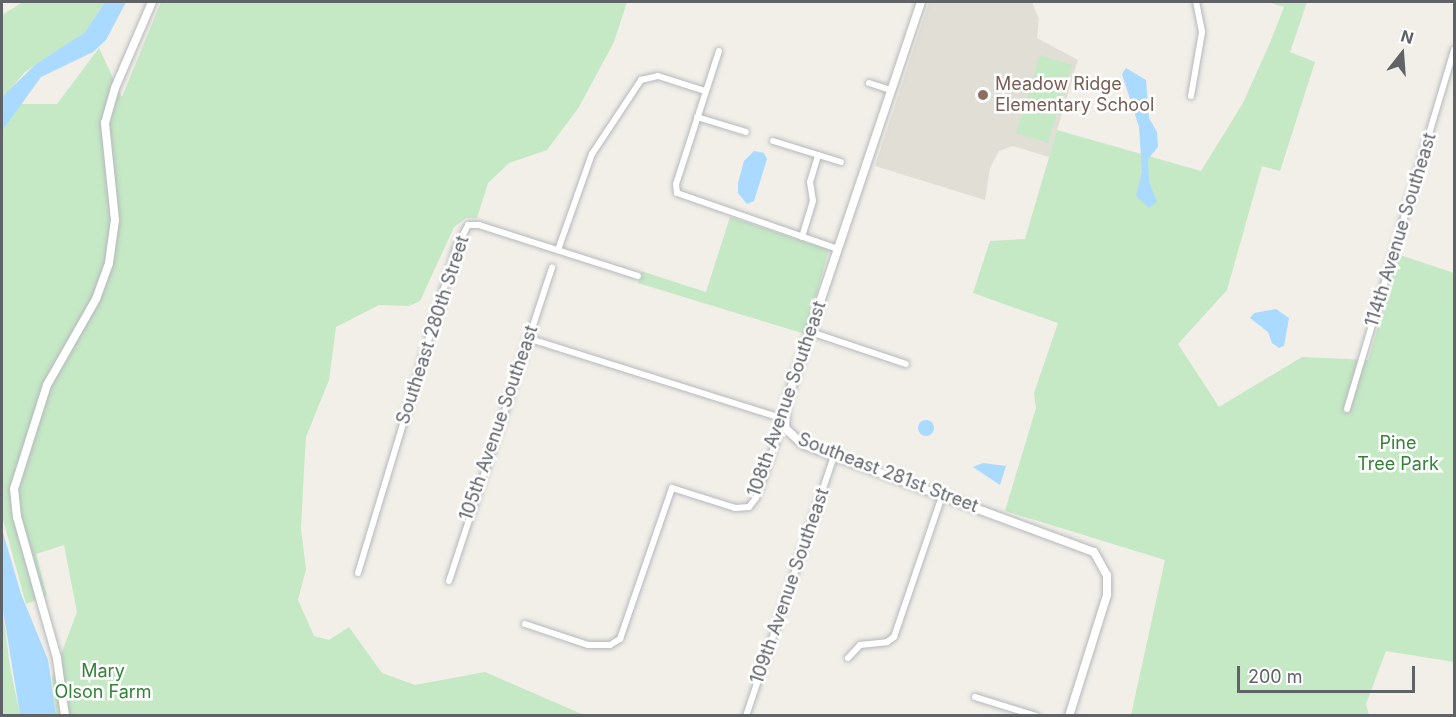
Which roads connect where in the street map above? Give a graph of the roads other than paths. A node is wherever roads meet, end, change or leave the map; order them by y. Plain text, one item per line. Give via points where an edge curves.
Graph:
1 (152, 2) edge
2 (921, 2) edge
3 (1196, 2) edge
4 (1455, 50) edge
5 (719, 51) dead end
6 (869, 83) dead end
7 (891, 90) junction
8 (705, 92) junction
9 (1191, 96) dead end
10 (697, 117) junction
11 (746, 132) dead end
12 (773, 141) dead end
13 (818, 155) junction
14 (841, 162) dead end
15 (802, 237) junction
16 (838, 249) junction
17 (558, 250) junction
18 (552, 267) dead end
19 (638, 276) dead end
20 (811, 332) junction
21 (527, 338) junction
22 (906, 364) dead end
23 (1347, 409) dead end
24 (784, 419) junction
25 (834, 456) junction
26 (942, 496) junction
27 (358, 573) dead end
28 (449, 581) dead end
29 (525, 624) dead end
30 (848, 658) dead end
31 (975, 697) dead end
32 (65, 716) edge
33 (746, 716) edge
34 (1036, 716) edge
35 (1069, 716) edge

1 - 32 street via 115,88 105,123 115,220 109,263 96,299 47,385 14,489 17,517 57,658
2 - 7 street, 108th Avenue Southeast
3 - 9 street via 1202,32
4 - 23 street, 114th Avenue Southeast
5 - 8 street
6 - 7 street
7 - 16 street, 108th Avenue Southeast
8 - 10 street
8 - 17 street via 658,75 646,76 592,154
10 - 11 street
10 - 15 street via 676,183 680,196
12 - 13 street
13 - 14 street
13 - 15 street via 810,182 813,201
15 - 16 street
16 - 20 street, 108th Avenue Southeast
17 - 19 street, Southeast 280th Street
17 - 27 street, Southeast 280th Street via 479,225 471,224 464,229
18 - 21 street, 105th Avenue Southeast
20 - 22 street
20 - 24 street, 108th Avenue Southeast
21 - 24 street, Southeast 281st Street
21 - 28 street, 105th Avenue Southeast
24 - 25 street, Southeast 281st Street via 794,439
24 - 29 street, 108th Avenue Southeast via 756,498 749,507 735,508 672,488 620,639 610,645 588,645
25 - 26 street, Southeast 281st Street
25 - 33 street, 109th Avenue Southeast
26 - 30 street via 894,637 887,642 860,645
26 - 35 street, Southeast 281st Street via 1086,547 1101,560 1107,575 1105,602
31 - 34 street

